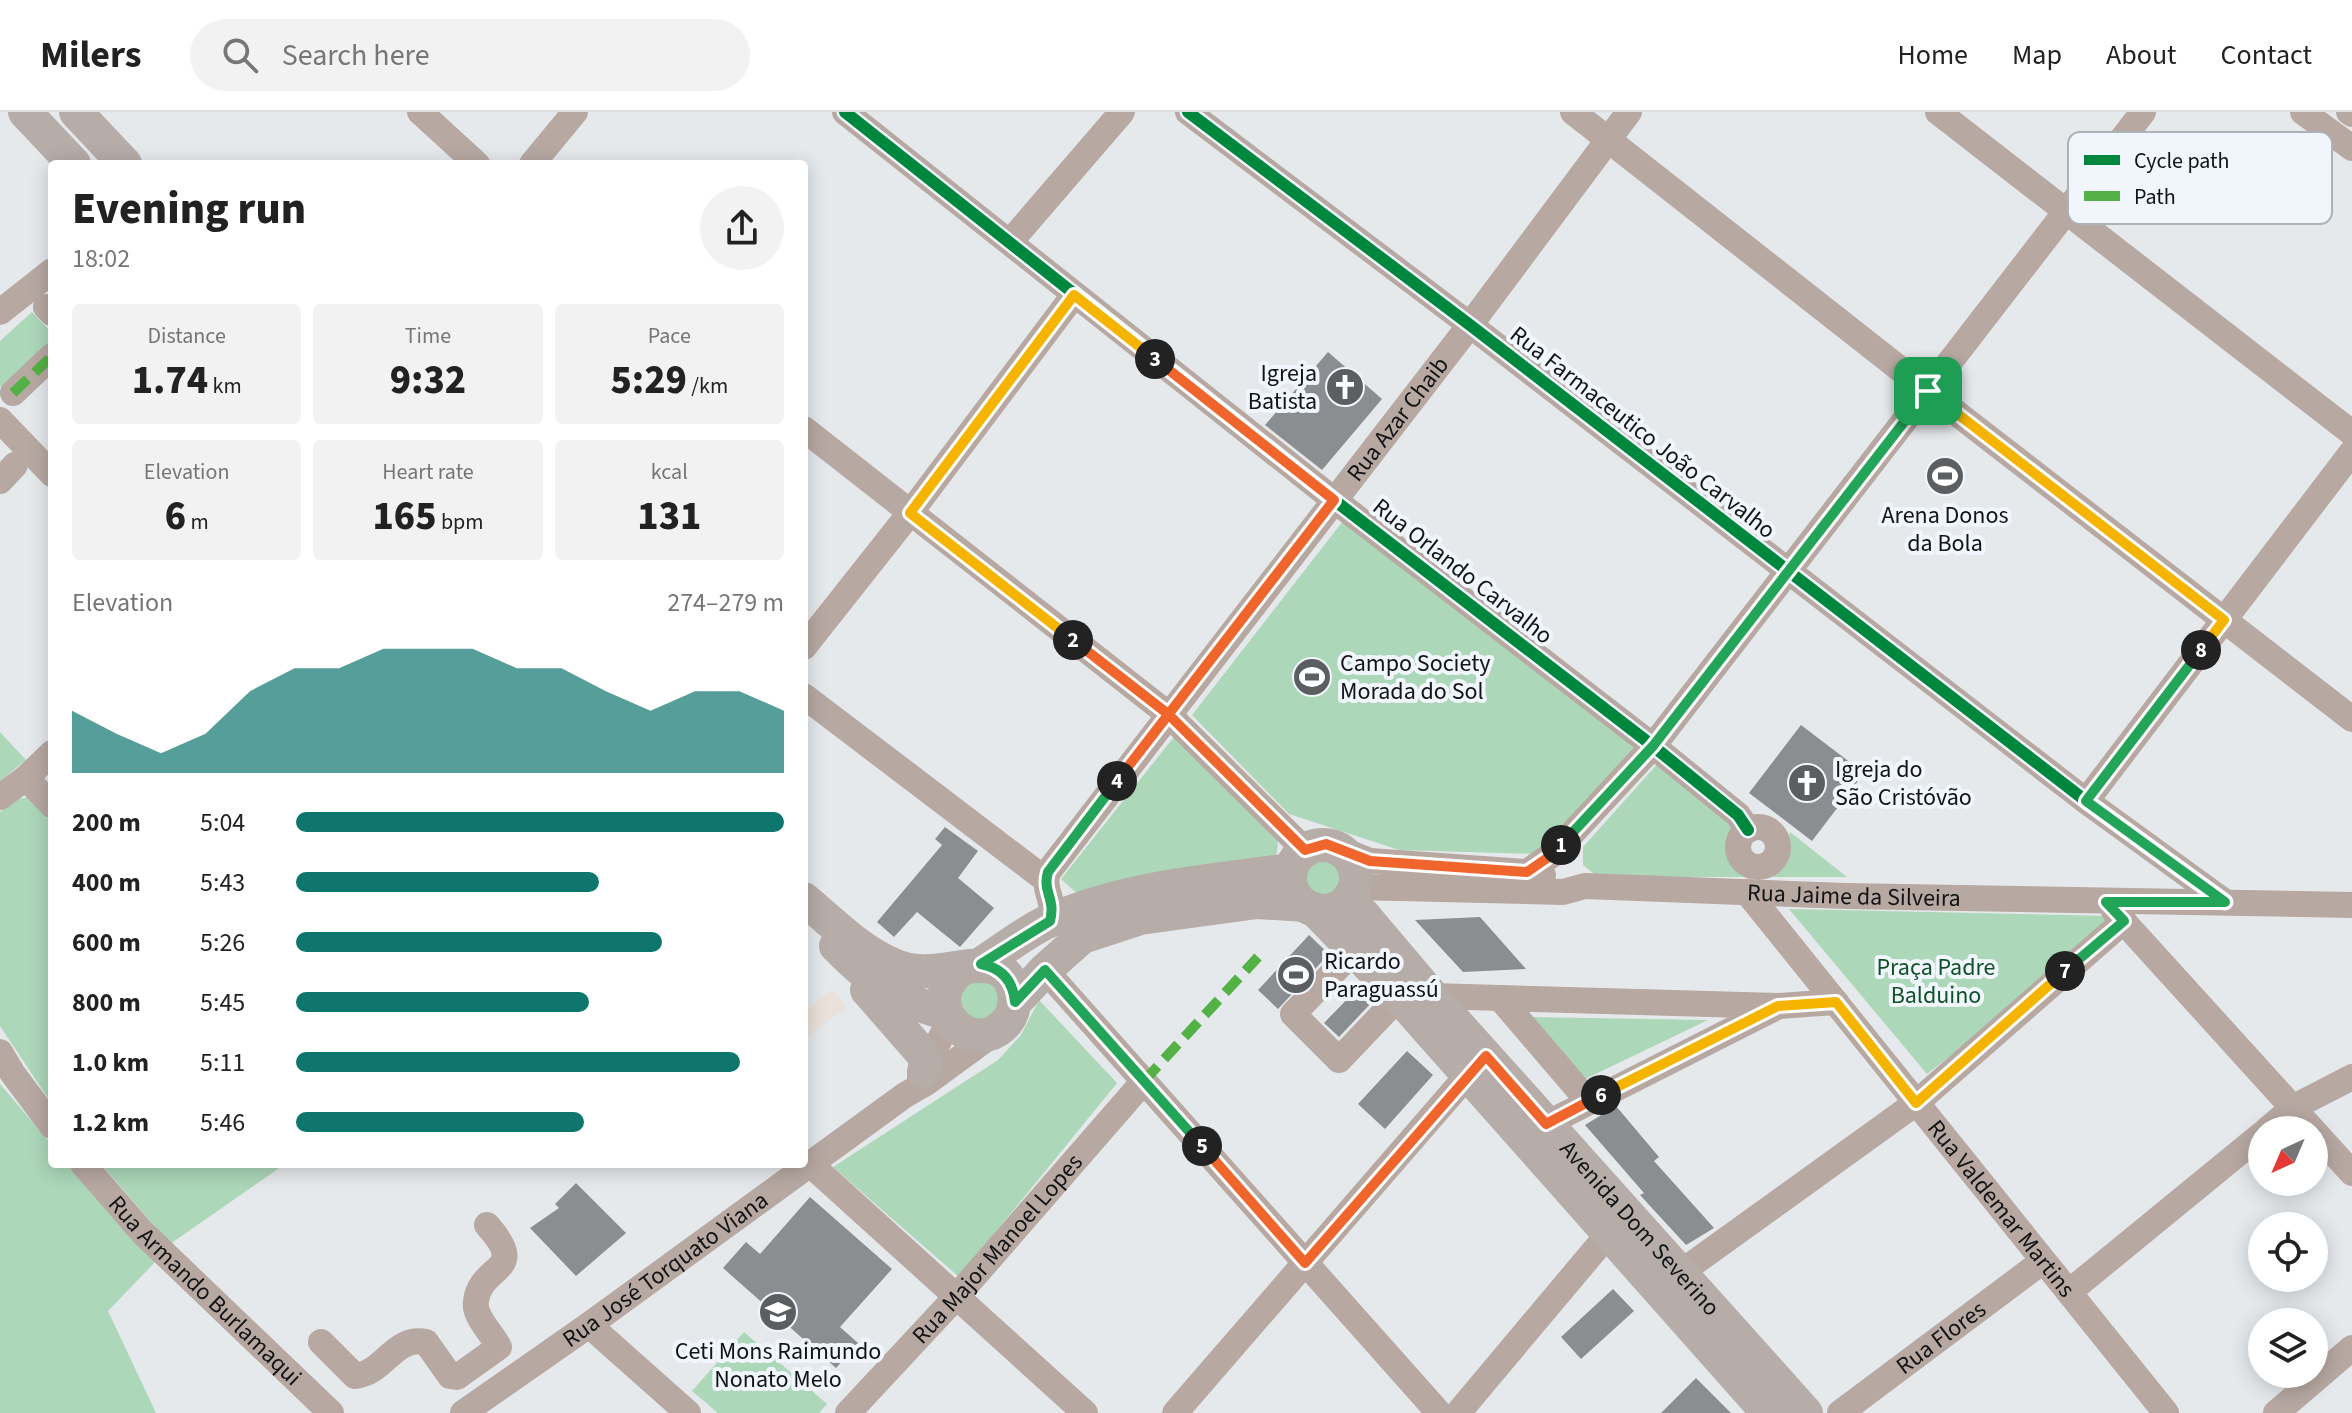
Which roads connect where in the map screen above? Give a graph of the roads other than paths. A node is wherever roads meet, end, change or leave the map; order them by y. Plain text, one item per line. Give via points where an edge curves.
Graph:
1 (25, 112) edge
2 (76, 112) edge
3 (420, 112) edge
4 (575, 112) edge
5 (845, 112) edge
6 (1122, 112) edge
7 (1188, 112) edge
8 (1573, 112) edge
9 (1629, 112) edge
10 (1938, 112) edge
11 (2143, 112) edge
12 (2303, 112) edge
13 (2128, 132) edge
14 (2330, 132) edge
15 (2332, 133) edge
16 (1608, 139) junction
17 (2352, 148) edge
18 (70, 160) edge
19 (121, 160) edge
20 (473, 160) edge
21 (535, 160) edge
22 (2068, 209) edge
23 (2066, 212) junction
24 (2082, 224) edge
25 (1010, 242) junction
26 (48, 274) edge
27 (1074, 295) junction
28 (0, 312) edge
29 (1470, 325) junction
30 (48, 360) edge
31 (1928, 391) junction
32 (13, 393) dead end
33 (0, 420) edge
34 (808, 432) edge
35 (2352, 433) edge
36 (2352, 452) edge
37 (48, 470) edge
38 (1334, 500) junction
39 (910, 513) junction
40 (1788, 572) junction
41 (2224, 620) junction
42 (808, 642) edge
43 (808, 699) edge
44 (1168, 714) junction
45 (2352, 719) edge
46 (1653, 746) junction
47 (48, 757) edge
48 (26, 778) junction
49 (0, 797) edge
50 (48, 801) edge
51 (2086, 801) junction
52 (1748, 830) dead end
53 (1570, 835) junction
54 (1340, 849) junction
55 (1298, 860) junction
56 (1527, 872) junction
57 (1046, 880) junction
58 (1585, 886) junction
59 (1747, 892) junction
60 (1352, 893) junction
61 (808, 902) edge
62 (2225, 902) junction
63 (2352, 905) edge
64 (1309, 907) junction
65 (2115, 912) junction
66 (808, 919) edge
67 (1050, 921) junction
68 (828, 938) junction
69 (1361, 956) junction
70 (973, 966) junction
71 (1045, 970) junction
72 (1415, 997) junction
73 (1500, 998) junction
74 (1015, 1002) junction
75 (1836, 1002) junction
76 (1778, 1006) junction
77 (947, 1016) junction
78 (997, 1031) junction
79 (0, 1052) edge
80 (1476, 1066) junction
81 (2352, 1077) edge
82 (1144, 1081) junction
83 (914, 1083) junction
84 (1589, 1102) junction
85 (1916, 1103) junction
86 (2294, 1107) junction
87 (2283, 1116) edge
88 (48, 1121) edge
89 (1546, 1124) junction
90 (2248, 1145) edge
91 (810, 1164) joint
92 (86, 1168) edge
93 (805, 1168) edge
94 (2352, 1173) edge
95 (487, 1225) dead end
96 (1610, 1232) junction
97 (2043, 1261) junction
98 (1305, 1263) junction
99 (1680, 1273) junction
100 (2069, 1292) junction
101 (957, 1296) junction
102 (589, 1325) junction
103 (321, 1342) dead end
104 (2352, 1348) edge
105 (476, 1384) junction
106 (1763, 1402) edge
107 (331, 1413) edge
108 (463, 1413) edge
109 (688, 1413) edge
110 (848, 1413) edge
111 (1085, 1413) edge
112 (1175, 1413) edge
113 (1439, 1413) edge
114 (1458, 1413) edge
115 (1806, 1413) edge
116 (1840, 1413) edge
117 (2166, 1413) edge
118 (2276, 1413) edge

1 - 18 main road
2 - 19 main road
3 - 20 street
4 - 21 street
5 - 25 street, Rua Orlando Carvalho
6 - 25 street
7 - 29 street, Rua Farmaceutico João Carvalho
8 - 16 street
9 - 16 street, Rua Azar Chaib
10 - 23 street
11 - 13 street
12 - 14 street
15 - 17 street
16 - 29 street, Rua Azar Chaib
16 - 31 street
22 - 23 street
23 - 31 street
24 - 35 street
25 - 27 street, Rua Orlando Carvalho
26 - 28 street
27 - 38 street, Rua Orlando Carvalho
27 - 39 street
29 - 38 street, Rua Azar Chaib
29 - 40 street, Rua Farmaceutico João Carvalho
30 - 32 street
31 - 40 street
31 - 41 street
33 - 37 street
34 - 39 street
36 - 41 street
38 - 44 street, Rua Azar Chaib
38 - 46 street, Rua Orlando Carvalho
39 - 42 street
39 - 44 street
40 - 46 street
40 - 51 street, Rua Farmaceutico João Carvalho
41 - 45 street
41 - 51 street
43 - 57 street
44 - 55 street
44 - 57 street, Rua Azar Chaib
46 - 52 street, Rua Orlando Carvalho via 1738,815
46 - 53 street
47 - 48 street
48 - 49 street
48 - 50 street
51 - 62 street, Rua Farmaceutico João Carvalho
53 - 56 street
53 - 58 street via 1564,856 1569,871
54 - 55 main road via 1326,844
54 - 56 street via 1370,861
54 - 60 main road via 1354,865
55 - 64 main road via 1292,889
55 - 67 main road via 1100,902
56 - 58 street
57 - 67 street via 1054,907
58 - 59 street, Rua Jaime da Silveira
58 - 60 street, Rua Jaime da Silveira via 1563,892
59 - 65 street, Rua Jaime da Silveira
59 - 75 street, Rua Valdemar Martins
60 - 64 main road via 1333,910
60 - 72 main road, Avenida Dom Severino
61 - 70 main road via 857,945 894,966 932,971
62 - 63 street, Rua Jaime da Silveira
62 - 65 street, Rua Jaime da Silveira
64 - 69 main road, Avenida Dom Severino
64 - 71 main road via 1257,902 1140,918 1082,937
65 - 85 street
65 - 86 street
66 - 68 main road
67 - 70 main road
68 - 77 main road via 871,981
68 - 83 main road via 922,1053 926,1062
69 - 72 main road, Avenida Dom Severino
69 - 72 street via 1293,1014 1339,1060
70 - 74 main road via 993,967 1008,979
70 - 77 main road via 949,980
71 - 74 main road
71 - 82 street
72 - 73 street
72 - 80 main road, Avenida Dom Severino
73 - 76 street
73 - 84 street
74 - 78 main road
75 - 76 street
75 - 85 street, Rua Valdemar Martins
76 - 84 street
77 - 78 main road via 966,1033
77 - 83 street, Rua José Torquato Viana
78 - 83 street, Rua José Torquato Viana via 926,1083
79 - 88 street
80 - 89 main road, Avenida Dom Severino
80 - 96 main road, Avenida Dom Severino
80 - 98 street
81 - 86 street
82 - 98 street
82 - 101 street, Rua Major Manoel Lopes
83 - 91 street, Rua José Torquato Viana
84 - 89 street
85 - 97 street, Rua Valdemar Martins
85 - 99 street
86 - 87 street
86 - 94 street
89 - 99 main road, Avenida Dom Severino
90 - 100 street
91 - 101 street
92 - 107 street, Rua Armando Burlamaqui via 143,1233
93 - 102 street, Rua José Torquato Viana
95 - 105 street via 506,1253 475,1302 499,1347
96 - 106 main road, Avenida Dom Severino
96 - 114 street
97 - 100 street, Rua Valdemar Martins
97 - 116 street, Rua Flores
98 - 112 street
98 - 113 street
99 - 106 main road, Avenida Dom Severino
100 - 117 street, Rua Valdemar Martins
101 - 110 street, Rua Major Manoel Lopes
101 - 111 street
102 - 105 street, Rua José Torquato Viana
102 - 109 street
103 - 105 street via 355,1376 365,1375 407,1341 426,1342 450,1376
104 - 118 street
105 - 108 street, Rua José Torquato Viana
106 - 115 main road, Avenida Dom Severino

